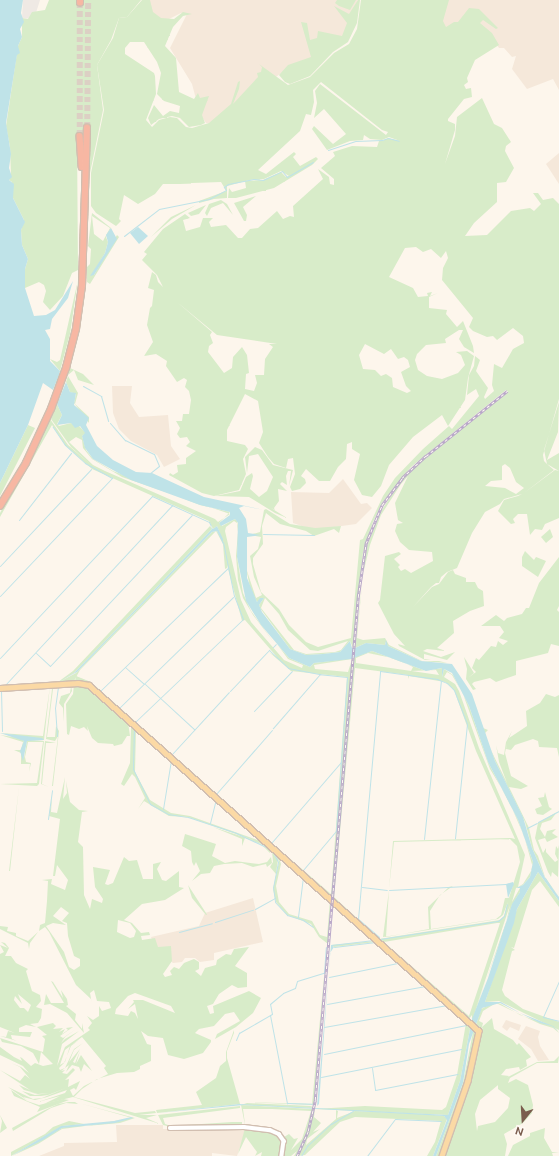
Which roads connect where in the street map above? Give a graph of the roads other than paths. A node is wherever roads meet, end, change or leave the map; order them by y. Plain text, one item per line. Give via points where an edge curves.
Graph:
1 (87, 128) tunnel mouth
2 (80, 136) tunnel mouth
3 (84, 199) junction
4 (0, 506) edge
5 (0, 688) edge
6 (170, 1128) dead end
7 (282, 1156) edge
8 (442, 1156) edge

1 - 3 highway
2 - 3 highway
3 - 4 highway via 82,286 66,368 46,421 26,463
5 - 8 main road via 81,682 89,685 470,1022 479,1034 468,1081
6 - 7 street via 244,1126 266,1129 277,1133 283,1139 285,1148

